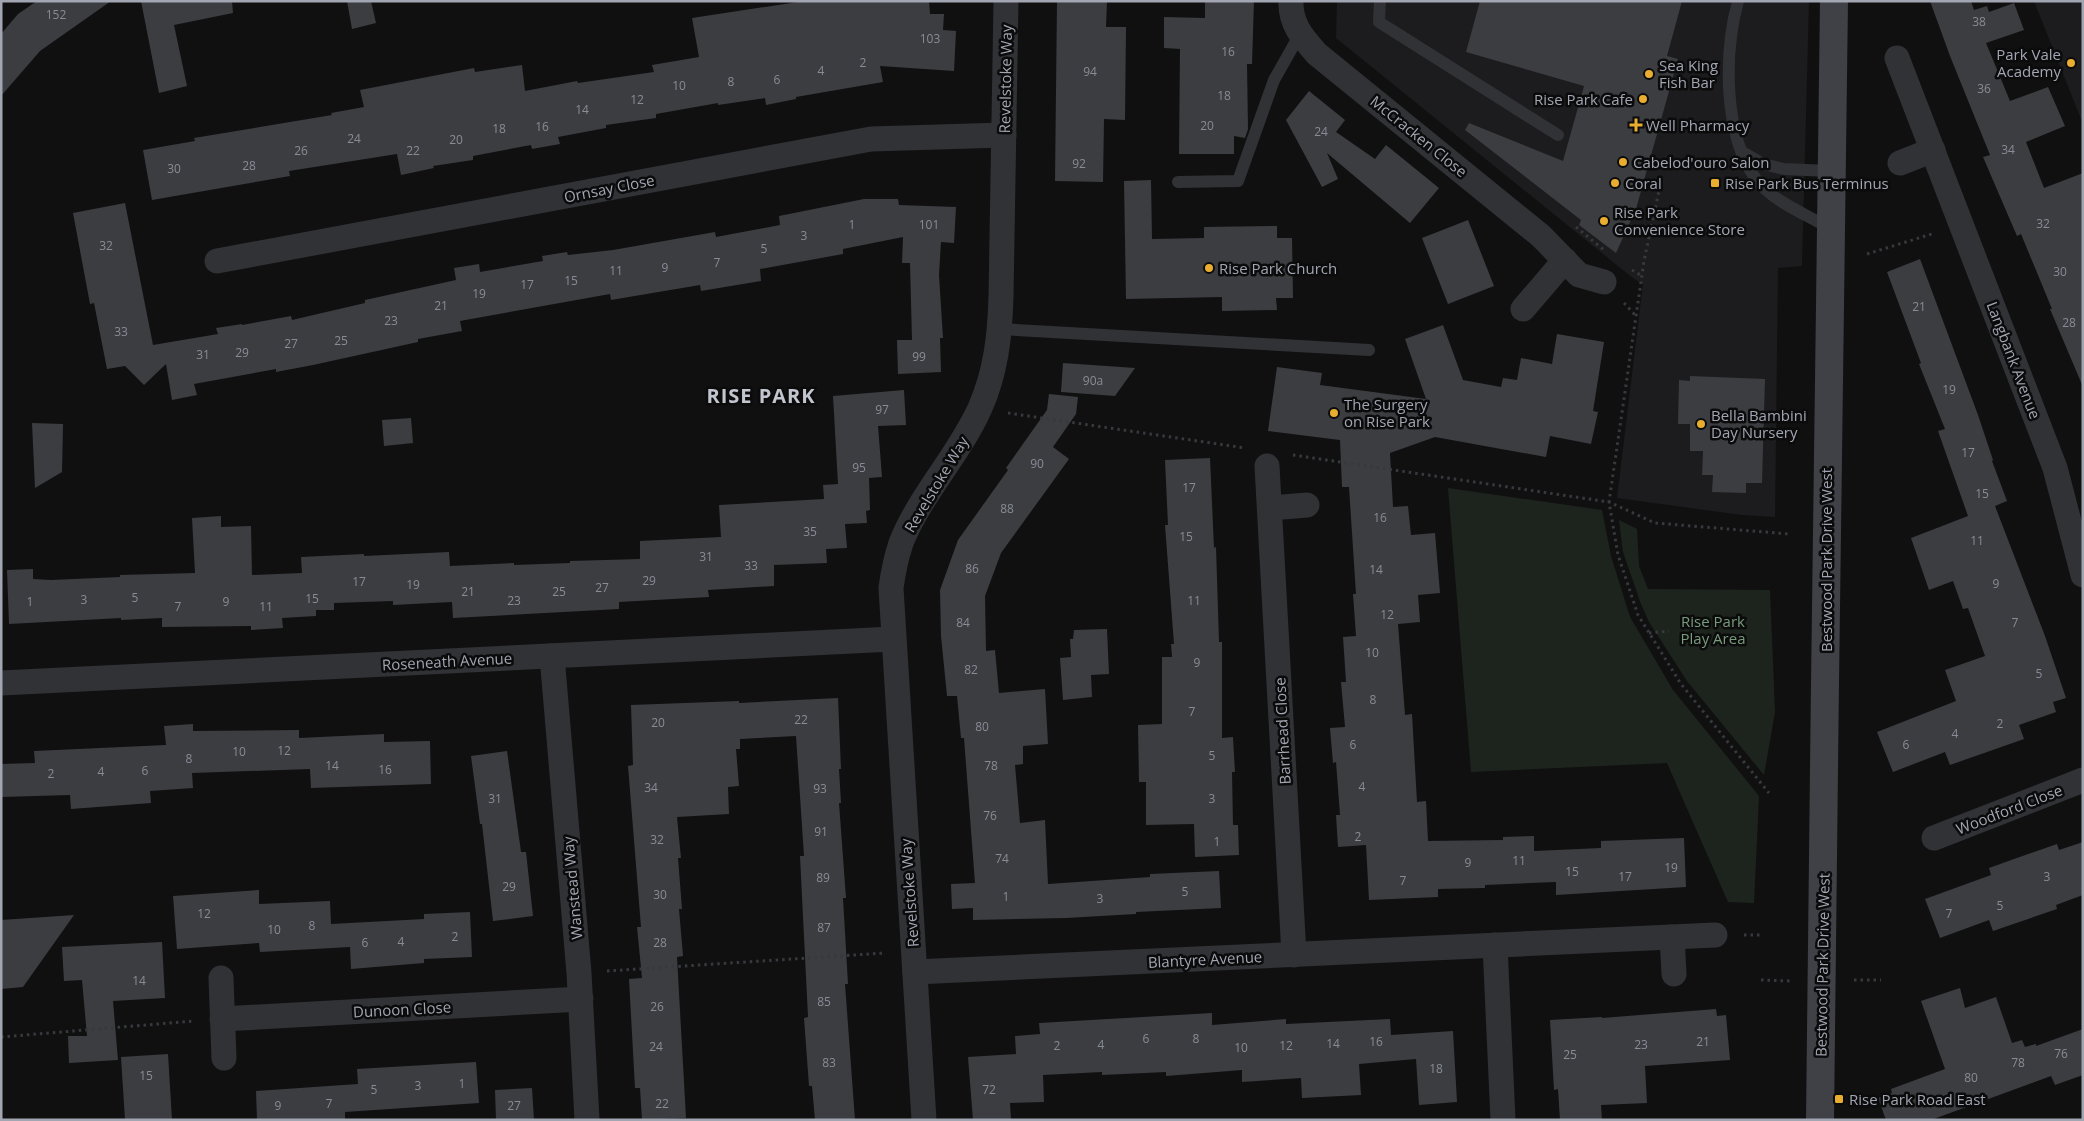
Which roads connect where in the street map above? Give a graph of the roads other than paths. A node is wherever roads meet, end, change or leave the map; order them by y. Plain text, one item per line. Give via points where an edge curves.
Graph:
1 (1006, 1) edge
2 (1291, 1) edge
3 (1380, 1) edge
4 (1738, 1) edge
5 (1834, 1) edge
6 (1300, 34) junction
7 (1897, 58) dead end
8 (1004, 135) junction
9 (1558, 135) dead end
10 (1933, 150) junction
11 (1742, 152) junction
12 (1900, 163) dead end
13 (1830, 171) junction
14 (1178, 182) dead end
15 (1829, 228) junction
16 (1564, 260) junction
17 (217, 261) dead end
18 (1604, 282) dead end
19 (1523, 309) dead end
20 (1000, 329) junction
21 (1368, 350) dead end
22 (1277, 460) road end
23 (1307, 505) dead end
24 (1270, 508) junction
25 (2083, 575) edge
26 (893, 639) junction
27 (552, 656) junction
28 (1, 683) edge
29 (2083, 780) edge
30 (1934, 838) dead end
31 (1715, 935) dead end
32 (1672, 937) junction
33 (1495, 945) junction
34 (1294, 954) junction
35 (914, 962) junction
36 (1674, 974) dead end
37 (221, 978) dead end
38 (581, 999) junction
39 (222, 1019) junction
40 (224, 1058) dead end
41 (587, 1120) edge
42 (924, 1120) edge
43 (1504, 1120) edge
44 (1820, 1120) edge

1 - 8 street, Revelstoke Way
2 - 6 street, McCracken Close via 1291,13
3 - 9 lane via 1379,22
4 - 11 lane via 1733,20 1730,72 1732,126
5 - 13 street, Bestwood Park Drive West
6 - 14 lane via 1274,80 1238,181
6 - 16 street, McCracken Close via 1318,54 1541,236
7 - 10 street, Langbank Avenue
8 - 17 street, Ornsay Close via 871,139
8 - 20 street, Revelstoke Way
10 - 12 street
10 - 25 street, Langbank Avenue via 2055,468
11 - 13 lane via 1764,164 1784,169
11 - 15 lane via 1756,180 1774,196
13 - 15 street, Bestwood Park Drive West
15 - 44 street, Bestwood Park Drive West
16 - 18 street, McCracken Close via 1579,275
16 - 19 street
20 - 21 lane
20 - 26 street, Revelstoke Way via 992,373 979,409 901,543 891,588
22 - 24 street, Barrhead Close
23 - 24 street
24 - 34 street, Barrhead Close
26 - 27 street, Roseneath Avenue
26 - 35 street, Revelstoke Way
27 - 28 street, Roseneath Avenue
27 - 38 street, Wanstead Way
29 - 30 street, Woodford Close
31 - 32 street, Blantyre Avenue
32 - 33 street, Blantyre Avenue
32 - 36 street
33 - 34 street, Blantyre Avenue
33 - 43 street
34 - 35 street, Blantyre Avenue
35 - 42 street, Revelstoke Way
37 - 39 street
38 - 39 street, Dunoon Close
38 - 41 street, Wanstead Way
39 - 40 street

